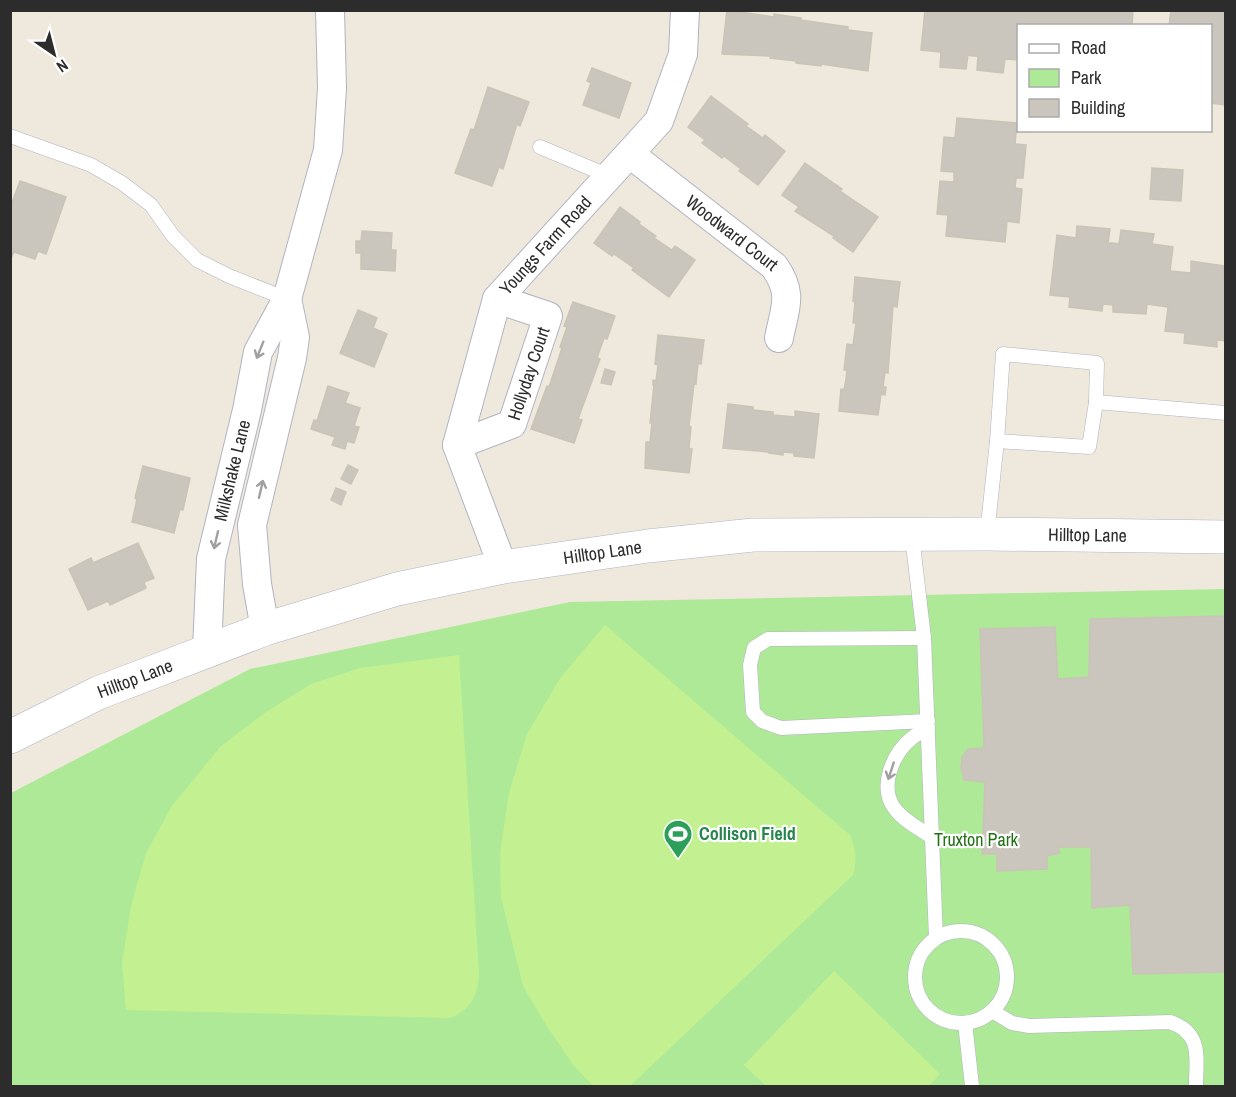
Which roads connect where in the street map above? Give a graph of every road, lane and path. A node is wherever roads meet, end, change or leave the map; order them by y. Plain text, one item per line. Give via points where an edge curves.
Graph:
1 (330, 10) edge
2 (686, 10) edge
3 (10, 136) edge
4 (540, 147) dead end
5 (630, 154) junction
6 (609, 176) junction
7 (287, 299) junction
8 (497, 300) junction
9 (779, 338) dead end
10 (1096, 402) junction
11 (1226, 413) edge
12 (997, 441) junction
13 (457, 446) junction
14 (987, 534) junction
15 (912, 536) junction
16 (1226, 537) edge
17 (504, 567) junction
18 (265, 629) junction
19 (924, 638) junction
20 (207, 650) junction
21 (928, 724) junction
22 (10, 737) edge
23 (932, 837) junction
24 (936, 938) junction
25 (992, 1011) junction
26 (965, 1023) junction
27 (972, 1086) edge
28 (1196, 1086) edge

1 - 7 street, Milkshake Lane via 332,88 328,150
2 - 5 street, Youngs Farm Road via 682,54 659,121
3 - 7 lane via 91,165 122,183 151,205 173,236 197,260
4 - 6 lane
5 - 6 street, Youngs Farm Road
5 - 9 street, Woodward Court via 774,266 788,293
6 - 8 street, Youngs Farm Road
18 -> 7 street, Milkshake Lane via 252,525 295,337
7 -> 20 street, Milkshake Lane via 258,352 211,559
8 - 13 street, Youngs Farm Road
8 - 13 street, Hollyday Court via 548,316 513,424
10 - 11 lane
10 - 12 lane via 1089,447
10 - 12 lane via 1097,363 1003,354
12 - 14 lane
13 - 17 street
14 - 15 street, Hilltop Lane
14 - 16 street, Hilltop Lane
15 - 17 street, Hilltop Lane via 753,536 648,546
15 - 19 lane
17 - 18 street, Hilltop Lane via 397,589
18 - 20 street, Hilltop Lane
19 - 21 lane
19 - 21 lane via 768,639 754,648 750,665 753,712 762,721 781,728
20 - 22 street, Hilltop Lane via 98,693
21 - 23 lane
21 -> 23 lane via 910,739 894,761 888,778 888,797 895,810
23 - 24 lane
24 - 25 lane via 965,931 992,943 1006,969 1002,999
24 - 26 lane via 924,948 917,962 916,992 935,1016
25 - 26 lane
25 - 28 lane via 1012,1023 1029,1026 1170,1022 1180,1025 1194,1038
26 - 27 lane

